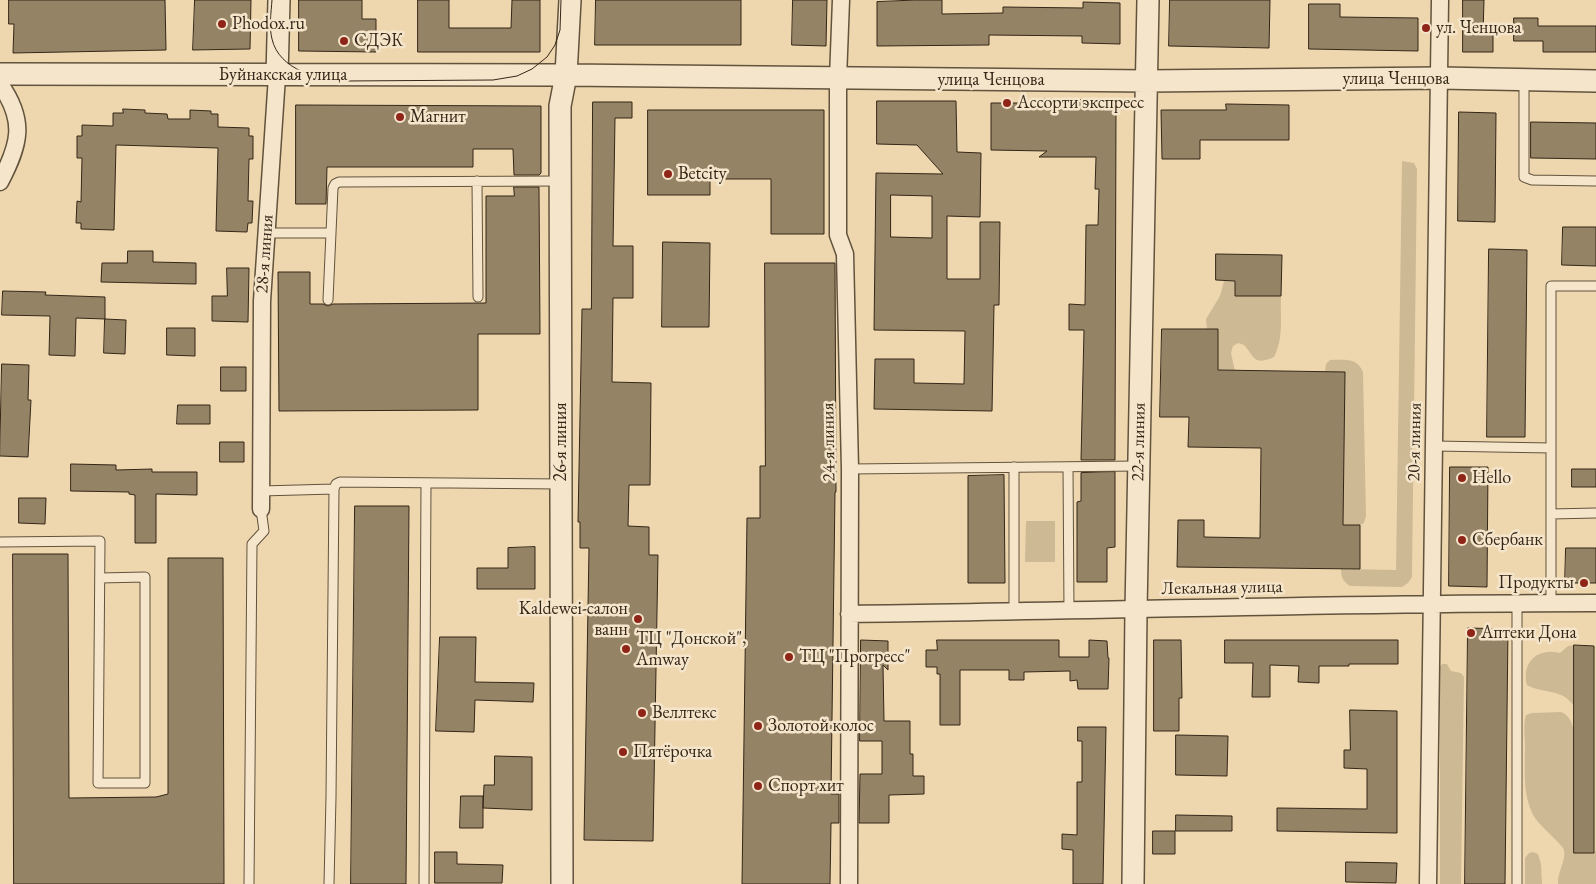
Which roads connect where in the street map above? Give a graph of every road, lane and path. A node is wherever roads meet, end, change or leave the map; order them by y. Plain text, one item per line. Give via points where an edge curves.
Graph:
1 (278, 0) edge
2 (570, 0) edge
3 (841, 0) edge
4 (1148, 0) edge
5 (1440, 0) edge
6 (0, 74) edge
7 (566, 75) junction
8 (277, 76) junction
9 (1440, 78) junction
10 (838, 79) junction
11 (1524, 80) junction
12 (1147, 81) junction
13 (1596, 81) edge
14 (0, 84) edge
15 (477, 181) junction
16 (560, 181) junction
17 (0, 182) edge
18 (1596, 182) edge
19 (331, 232) junction
20 (266, 233) junction
21 (1596, 286) edge
22 (478, 297) dead end
23 (328, 300) dead end
24 (1435, 446) junction
25 (1551, 448) junction
26 (1139, 466) junction
27 (1014, 467) junction
28 (1068, 467) junction
29 (850, 468) junction
30 (426, 483) junction
31 (561, 484) junction
32 (334, 489) junction
33 (261, 491) junction
34 (261, 509) joint
35 (1596, 513) edge
36 (1551, 514) junction
37 (0, 542) edge
38 (100, 578) junction
39 (1432, 603) junction
40 (1551, 603) junction
41 (1596, 603) edge
42 (1517, 604) junction
43 (1136, 610) junction
44 (1070, 611) junction
45 (1014, 612) junction
46 (849, 614) junction
47 (248, 884) edge
48 (329, 884) edge
49 (424, 884) edge
50 (562, 884) edge
51 (849, 884) edge
52 (1133, 884) edge
53 (1428, 884) edge
54 (1517, 884) edge

1 - 8 street, 28-я линия
2 - 7 street, 26-я линия
3 - 10 street, 24-я линия
4 - 12 street, 22-я линия
5 - 9 street, 20-я линия
6 - 8 street, Буйнакская улица
7 - 8 street, Буйнакская улица
7 - 10 street, улица Ченцова
7 - 16 street, 26-я линия via 560,106
8 - 20 street, 28-я линия
9 - 11 street, улица Ченцова
9 - 12 street, улица Ченцова
9 - 24 street, 20-я линия
10 - 12 street, улица Ченцова
10 - 29 street, 24-я линия via 838,235 845,254
11 - 13 street, улица Ченцова
11 - 18 lane via 1524,176 1532,180
12 - 26 street, 22-я линия
14 - 17 street via 16,113 18,136
15 - 16 lane
15 - 19 lane via 339,182 333,188
15 - 22 lane
16 - 31 street, 26-я линия
19 - 20 lane
19 - 23 lane
20 - 33 street, 28-я линия via 262,301
21 - 25 lane via 1551,286
24 - 25 lane
24 - 39 street, 20-я линия
25 - 36 lane
26 - 28 lane
26 - 43 street, 22-я линия
27 - 28 lane
27 - 29 lane
27 - 45 lane
28 - 44 lane
29 - 46 street, 24-я линия
30 - 31 lane
30 - 32 lane via 340,482
30 - 49 lane
31 - 50 street, 26-я линия
32 - 33 lane
32 - 48 lane
33 - 34 street, 28-я линия
34 - 47 lane via 264,531 252,544
35 - 36 lane
36 - 40 lane
37 - 38 lane via 100,541
38 - 38 lane via 98,783 145,783 145,577
39 - 42 street, Лекальная улица
39 - 43 street, Лекальная улица
39 - 53 street, 20-я линия
40 - 41 street, Лекальная улица
40 - 42 street, Лекальная улица
42 - 54 lane
43 - 44 street, Лекальная улица
43 - 52 street, 22-я линия
44 - 45 street, Лекальная улица
45 - 46 street, Лекальная улица
46 - 51 street, 24-я линия

